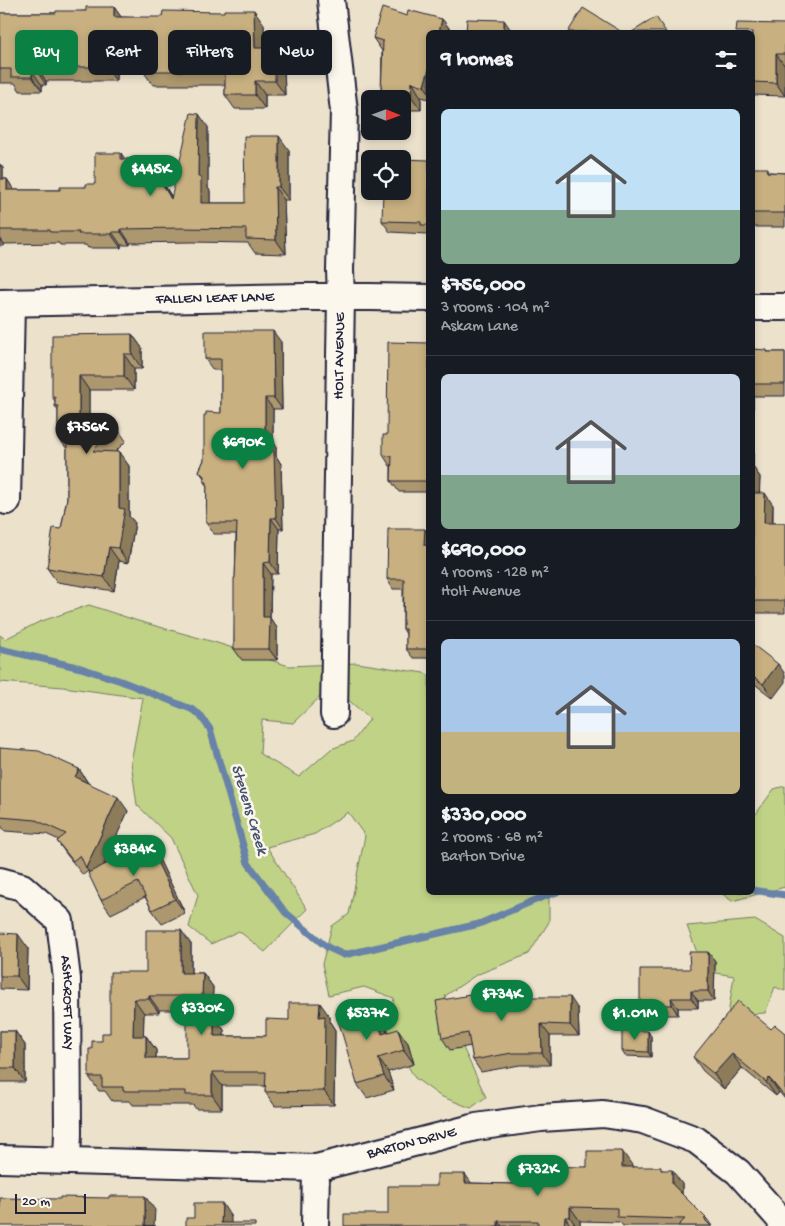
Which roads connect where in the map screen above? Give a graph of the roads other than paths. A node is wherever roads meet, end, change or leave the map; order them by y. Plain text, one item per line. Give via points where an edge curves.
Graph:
1 (331, 0) edge
2 (341, 297) junction
3 (426, 298) edge
4 (5, 303) edge
5 (755, 307) edge
6 (785, 307) edge
7 (7, 500) dead end
8 (334, 714) dead end
9 (0, 881) edge
10 (0, 1159) edge
11 (67, 1160) junction
12 (316, 1168) junction
13 (315, 1226) edge
14 (782, 1226) edge

1 - 2 street, HOLT AVENUE via 344,111
2 - 3 street, FALLEN LEAF LANE
2 - 4 street, FALLEN LEAF LANE
2 - 8 street, HOLT AVENUE
4 - 7 street
5 - 6 street
9 - 11 street, ASHCROFT WAY via 22,887 60,922 67,979
10 - 11 street, BARTON DRIVE
11 - 12 street, BARTON DRIVE
12 - 13 street
12 - 14 street, BARTON DRIVE via 476,1127 603,1114 643,1120 696,1140 738,1172 780,1219

